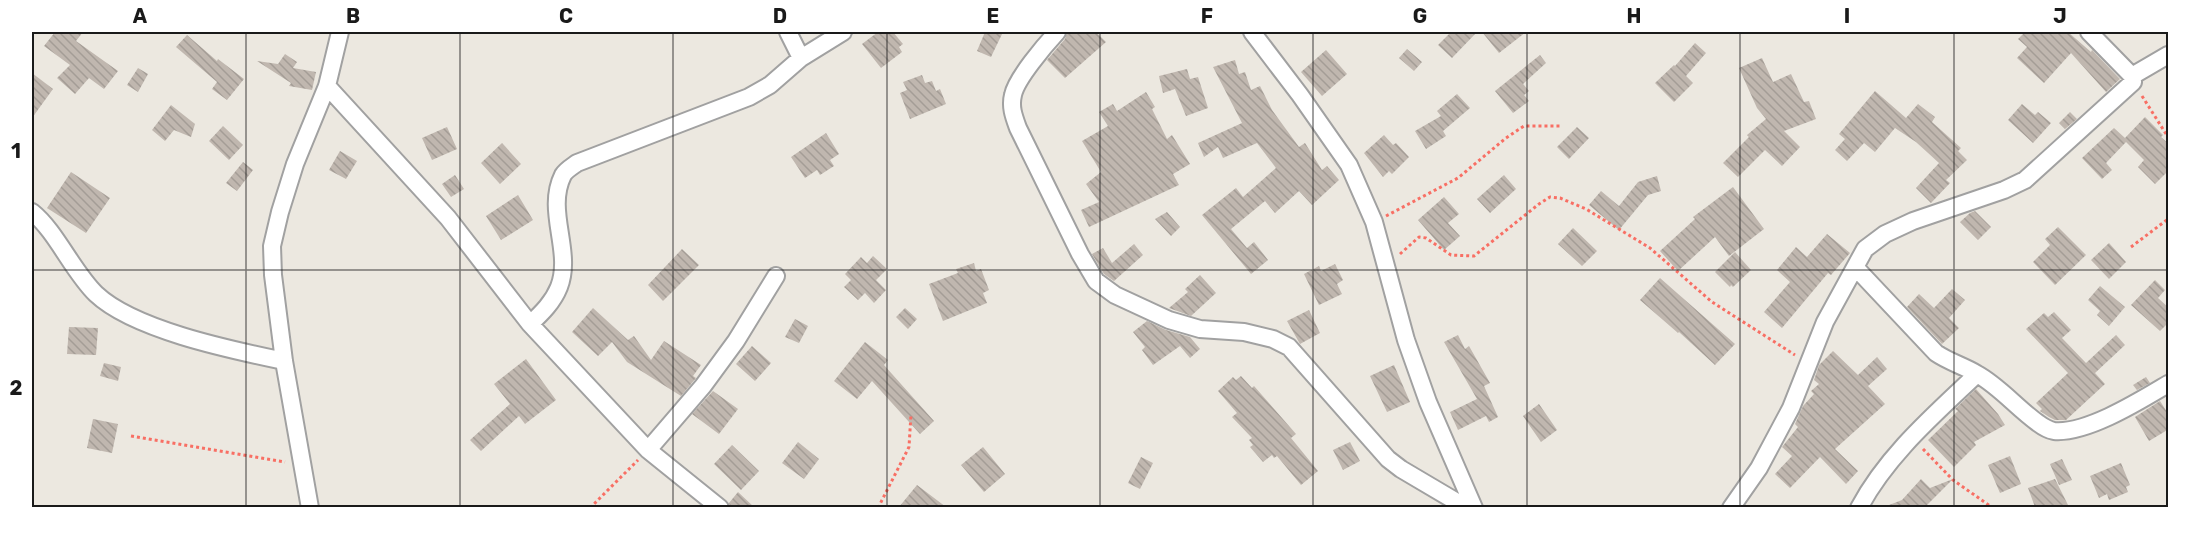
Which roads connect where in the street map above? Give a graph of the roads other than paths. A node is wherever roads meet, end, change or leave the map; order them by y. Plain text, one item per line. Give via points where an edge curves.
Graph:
1 (340, 32) edge
2 (788, 32) edge
3 (843, 32) edge
4 (1057, 32) edge
5 (1252, 32) edge
6 (2089, 32) edge
7 (2169, 55) edge
8 (801, 58) junction
9 (2132, 79) junction
10 (327, 86) junction
11 (32, 212) edge
12 (1855, 267) junction
13 (776, 276) dead end
14 (530, 324) junction
15 (284, 361) junction
16 (1977, 374) junction
17 (2169, 384) edge
18 (648, 450) junction
19 (310, 507) edge
20 (720, 507) edge
21 (1467, 507) edge
22 (1474, 507) edge
23 (1731, 507) edge
24 (1859, 507) edge

1 - 10 street
2 - 8 street
3 - 8 street
4 - 21 street via 1037,54 1013,94 1012,111 1096,281 1115,295 1169,320 1200,329 1244,332 1289,347 1389,459
5 - 22 street via 1349,165 1374,222 1406,340 1428,402
6 - 9 street
7 - 9 street
8 - 14 street via 749,97 577,163 564,174 557,196 563,251 560,286 546,309
9 - 12 street via 2025,180 1885,234 1865,249
10 - 14 street via 448,218
10 - 15 street via 295,164 272,246
11 - 15 street via 96,294 120,312 233,350
12 - 16 street via 1935,353
12 - 23 street via 1825,322 1791,408
13 - 18 street via 703,386
14 - 18 street
15 - 19 street
16 - 17 street via 2052,431 2090,424
16 - 24 street via 1911,437
18 - 20 street

